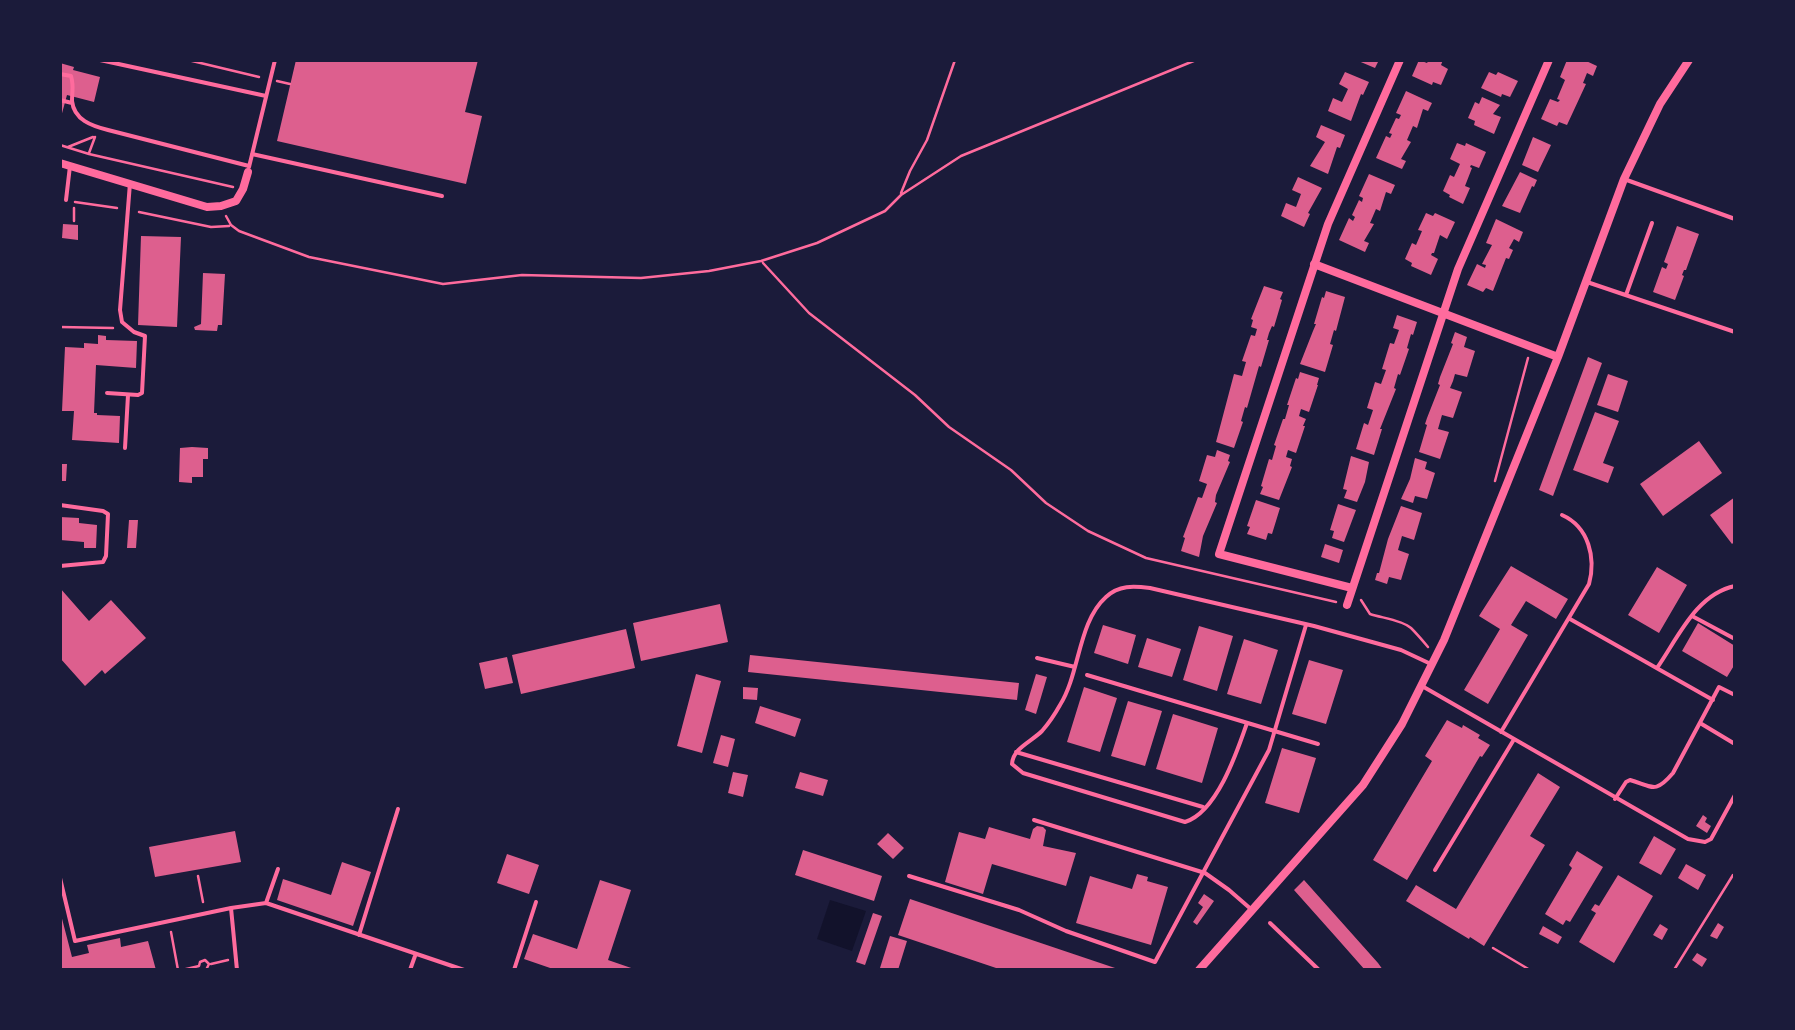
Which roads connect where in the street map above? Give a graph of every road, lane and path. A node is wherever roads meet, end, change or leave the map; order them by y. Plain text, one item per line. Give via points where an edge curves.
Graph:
1 (100, 60) edge
2 (188, 60) edge
3 (275, 60) edge
4 (955, 60) edge
5 (1196, 60) edge
6 (1400, 60) edge
7 (1550, 60) edge
8 (1689, 60) edge
9 (60, 74) edge
10 (270, 79) junction
11 (290, 84) dead end
12 (266, 96) junction
13 (60, 100) edge
14 (72, 103) junction
15 (60, 145) edge
16 (66, 148) junction
17 (89, 154) junction
18 (252, 154) junction
19 (60, 164) edge
20 (70, 166) junction
21 (248, 169) junction
22 (1624, 179) junction
23 (130, 183) junction
24 (243, 189) junction
25 (900, 195) junction
26 (442, 196) dead end
27 (66, 200) junction
28 (221, 206) junction
29 (128, 210) junction
30 (1735, 219) edge
31 (74, 221) dead end
32 (1652, 223) dead end
33 (230, 226) junction
34 (761, 261) junction
35 (1314, 264) junction
36 (1587, 282) junction
37 (1626, 295) junction
38 (1445, 312) junction
39 (60, 327) edge
40 (128, 328) junction
41 (1735, 332) edge
42 (1558, 357) junction
43 (107, 394) dead end
44 (128, 394) junction
45 (126, 448) dead end
46 (60, 506) edge
47 (1562, 516) dead end
48 (60, 566) edge
49 (1735, 586) edge
50 (1352, 588) junction
51 (1347, 605) joint
52 (1692, 616) junction
53 (1570, 618) junction
54 (1306, 624) junction
55 (1735, 639) edge
56 (1430, 650) dead end
57 (1037, 658) dead end
58 (1433, 665) junction
59 (1076, 667) junction
60 (1657, 668) junction
61 (1087, 675) dead end
62 (1422, 686) junction
63 (1735, 695) edge
64 (1712, 700) junction
65 (1247, 723) junction
66 (1700, 723) junction
67 (1276, 732) junction
68 (1501, 732) junction
69 (1514, 740) junction
70 (1318, 744) dead end
71 (1735, 744) edge
72 (1016, 752) junction
73 (1735, 796) edge
74 (1615, 799) junction
75 (1205, 807) junction
76 (398, 809) dead end
77 (1034, 820) dead end
78 (278, 869) dead end
79 (1435, 870) dead end
80 (1204, 872) junction
81 (198, 876) dead end
82 (909, 876) dead end
83 (1735, 876) edge
84 (60, 878) edge
85 (536, 902) dead end
86 (266, 903) junction
87 (231, 908) junction
88 (1252, 910) junction
89 (205, 914) junction
90 (168, 921) junction
91 (1270, 923) dead end
92 (359, 934) junction
93 (1493, 948) dead end
94 (416, 954) junction
95 (236, 959) junction
96 (210, 964) junction
97 (202, 969) edge
98 (180, 970) edge
99 (237, 970) edge
100 (410, 970) edge
101 (464, 970) edge
102 (514, 970) edge
103 (1199, 970) edge
104 (1319, 970) edge
105 (1530, 970) edge
106 (1674, 970) edge

1 - 12 lane
2 - 10 path
3 - 10 lane
4 - 25 path
5 - 25 path via 961,156
6 - 35 street
7 - 38 street
8 - 22 street
9 - 14 lane via 74,83
10 - 11 path
10 - 12 lane
12 - 18 lane
13 - 14 lane
14 - 21 lane via 96,127
15 - 16 path
16 - 17 path
16 - 17 path via 95,136
17 - 24 path
18 - 21 lane
18 - 26 lane
19 - 20 street
20 - 23 street
20 - 27 lane
21 - 24 street
22 - 30 lane
22 - 36 street
23 - 28 street
23 - 29 lane
24 - 28 street via 236,201
25 - 34 path via 885,211 818,243
27 - 29 path
27 - 31 path
28 - 33 path
29 - 33 path
29 - 40 lane via 120,310
32 - 37 lane
33 - 34 path via 308,257 442,284 522,275 641,278
34 - 51 path via 809,312 1088,531 1146,558
35 - 38 street
35 - 50 street via 1220,554
36 - 37 lane
36 - 42 street
37 - 41 lane
38 - 42 street
38 - 50 street
39 - 40 path
40 - 44 lane via 145,336 142,393
42 - 58 street
43 - 44 lane
44 - 45 lane
46 - 48 lane via 108,514 102,562
47 - 53 lane via 1580,526 1592,556 1589,584
49 - 52 lane via 1718,591
50 - 51 street
50 - 56 path via 1367,612 1410,627
52 - 55 lane
52 - 60 lane
53 - 60 lane
53 - 68 lane
54 - 58 lane
54 - 59 lane via 1150,588 1119,588 1092,614
54 - 67 lane
57 - 59 lane
58 - 62 street
59 - 72 lane via 1054,716
60 - 64 lane
61 - 65 lane
62 - 68 lane
62 - 88 street via 1363,784
63 - 64 lane via 1720,687
64 - 66 lane
65 - 67 lane
65 - 75 lane via 1231,770
66 - 71 lane
66 - 74 lane via 1663,785 1630,780
67 - 70 lane
67 - 80 lane
68 - 69 lane
69 - 74 lane
69 - 79 lane
72 - 75 lane
72 - 75 lane via 1012,764 1023,773 1185,822
73 - 74 lane via 1705,842 1688,840
76 - 92 lane
77 - 80 lane
78 - 86 lane
80 - 82 lane via 1156,962
80 - 88 lane
81 - 89 path
83 - 106 path
84 - 90 lane via 75,941
85 - 102 lane
86 - 87 lane
86 - 92 lane
87 - 89 lane
87 - 95 lane
88 - 103 street
89 - 90 lane
90 - 98 path
91 - 104 lane
92 - 94 lane
93 - 105 path
94 - 100 lane
94 - 101 lane
95 - 96 path
95 - 99 lane
96 - 97 path
96 - 97 path via 203,960
97 - 98 path

